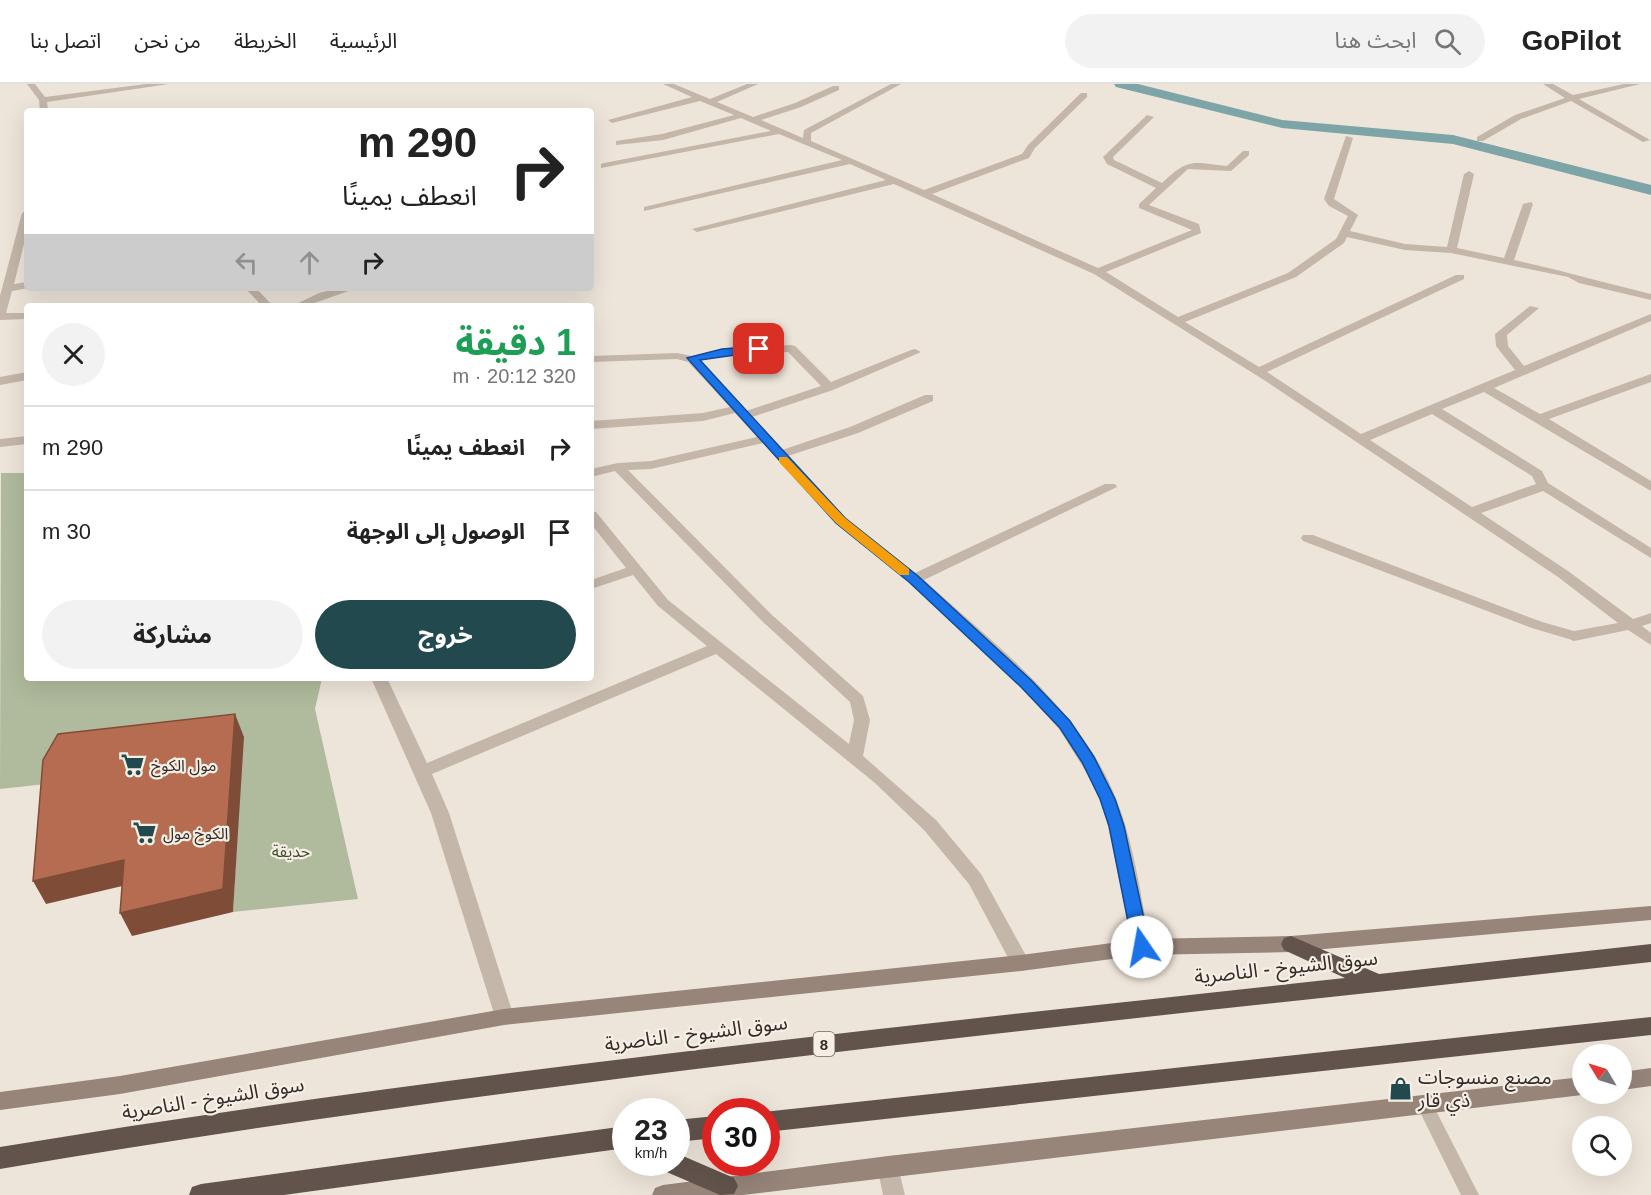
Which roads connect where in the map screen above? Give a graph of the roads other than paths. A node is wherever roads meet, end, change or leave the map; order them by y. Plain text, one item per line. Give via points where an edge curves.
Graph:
1 (31, 84) edge
2 (165, 84) edge
3 (667, 84) edge
4 (754, 84) edge
5 (897, 84) edge
6 (1547, 84) edge
7 (1636, 84) edge
8 (836, 88) dead end
9 (1084, 95) dead end
10 (1570, 98) junction
11 (43, 100) junction
12 (705, 100) junction
13 (44, 108) edge
14 (748, 117) junction
15 (1150, 117) dead end
16 (612, 120) dead end
17 (782, 131) junction
18 (1349, 138) dead end
19 (1480, 139) dead end
20 (1646, 140) dead end
21 (807, 141) junction
22 (619, 143) dead end
23 (1246, 153) dead end
24 (851, 161) junction
25 (604, 166) dead end
26 (1469, 174) dead end
27 (893, 181) junction
28 (1162, 187) junction
29 (925, 193) junction
30 (1528, 204) dead end
31 (647, 209) dead end
32 (24, 223) edge
33 (697, 229) dead end
34 (1344, 233) junction
35 (1451, 250) junction
36 (1508, 262) junction
37 (1098, 272) junction
38 (1460, 277) dead end
39 (24, 285) edge
40 (5, 286) edge
41 (253, 291) edge
42 (340, 291) edge
43 (1651, 297) edge
44 (265, 303) edge
45 (304, 303) edge
46 (1534, 308) dead end
47 (24, 316) edge
48 (0, 317) edge
49 (1651, 317) edge
50 (1177, 321) junction
51 (915, 352) dead end
52 (692, 358) junction
53 (594, 359) edge
54 (1522, 371) junction
55 (1259, 372) junction
56 (24, 377) edge
57 (1651, 378) edge
58 (0, 381) edge
59 (829, 387) junction
60 (1484, 387) junction
61 (929, 398) dead end
62 (1432, 409) junction
63 (740, 412) junction
64 (1539, 418) junction
65 (594, 425) edge
66 (765, 439) junction
67 (1361, 439) junction
68 (24, 440) edge
69 (0, 443) edge
70 (779, 455) junction
71 (618, 467) junction
72 (594, 472) edge
73 (1645, 477) edge
74 (1543, 485) junction
75 (1110, 487) dead end
76 (1651, 487) edge
77 (1471, 512) junction
78 (594, 519) edge
79 (1308, 538) dead end
80 (1651, 554) edge
81 (636, 569) junction
82 (914, 579) junction
83 (594, 584) edge
84 (1651, 618) edge
85 (1631, 625) junction
86 (1651, 640) edge
87 (719, 647) junction
88 (380, 681) edge
89 (854, 759) junction
90 (423, 771) junction
91 (1651, 913) edge
92 (1291, 944) junction
93 (1142, 947) junction
94 (1651, 952) edge
95 (1021, 963) junction
96 (1375, 982) junction
97 (504, 1017) junction
98 (1651, 1026) edge
99 (1651, 1077) edge
100 (1632, 1080) edge
101 (1572, 1087) edge
102 (0, 1101) edge
103 (1425, 1106) junction
104 (780, 1120) edge
105 (612, 1141) edge
106 (0, 1158) edge
107 (888, 1166) junction
108 (690, 1171) edge
109 (726, 1186) junction
110 (201, 1195) edge
111 (663, 1195) edge
112 (894, 1195) edge
113 (1470, 1195) edge

1 - 11 street
2 - 11 street
3 - 12 street
4 - 12 street
5 - 21 street via 807,132
6 - 10 street
7 - 10 street
8 - 14 street via 798,105
9 - 29 street via 1026,156
10 - 19 street via 1521,115
10 - 20 street
11 - 13 street
12 - 14 street
12 - 16 street
14 - 17 street
14 - 22 street
15 - 28 street via 1108,157 1110,162
17 - 21 street
17 - 25 street
18 - 34 street via 1329,199 1353,215
21 - 24 street
23 - 28 street via 1228,169 1185,167
24 - 27 street
24 - 31 street
26 - 35 street
27 - 29 street
27 - 33 street
28 - 37 street via 1143,207 1196,226 1197,231
29 - 37 street
30 - 36 street
32 - 40 street
34 - 35 street via 1405,247
34 - 50 street via 1340,241 1292,275
35 - 36 street
36 - 43 street
37 - 50 street
38 - 55 street
39 - 40 street
40 - 48 street
41 - 44 street
42 - 45 street
46 - 54 street via 1501,334 1502,346
47 - 48 street
49 - 54 street
50 - 55 street
51 - 59 street
52 - 53 street
52 - 59 street via 791,348
52 - 63 street
54 - 60 street
55 - 67 street
56 - 58 street
57 - 64 street
59 - 63 street
60 - 62 street
60 - 64 street
61 - 70 street via 854,430
62 - 67 street
62 - 74 street via 1537,474
63 - 65 street
63 - 66 street
64 - 73 street
66 - 70 street
66 - 71 street via 651,465
67 - 77 street
68 - 69 street
70 - 82 street via 849,528
71 - 72 street
71 - 89 street via 767,618 857,700 862,720
73 - 76 street
74 - 77 street
74 - 80 street
75 - 82 street
77 - 85 street
78 - 81 street
79 - 85 street via 1574,636
81 - 83 street
81 - 87 street via 663,603
82 - 93 street via 1047,703 1082,748 1117,826
84 - 85 street
85 - 86 street
87 - 89 street
87 - 90 street
88 - 90 street
89 - 95 street via 906,801 953,851 975,879
90 - 97 street
91 - 92 main road
92 - 93 main road
92 - 96 highway
93 - 95 main road
94 - 96 highway, سوق الشيوخ - الناصرية / 8
95 - 97 main road
96 - 106 highway, سوق الشيوخ - الناصرية / 8 via 563,1075 214,1122
97 - 102 main road
98 - 104 highway
99 - 100 main road
101 - 103 main road
103 - 107 main road
103 - 113 lane
105 - 110 highway
107 - 109 main road
107 - 112 street
108 - 109 highway
109 - 111 main road

